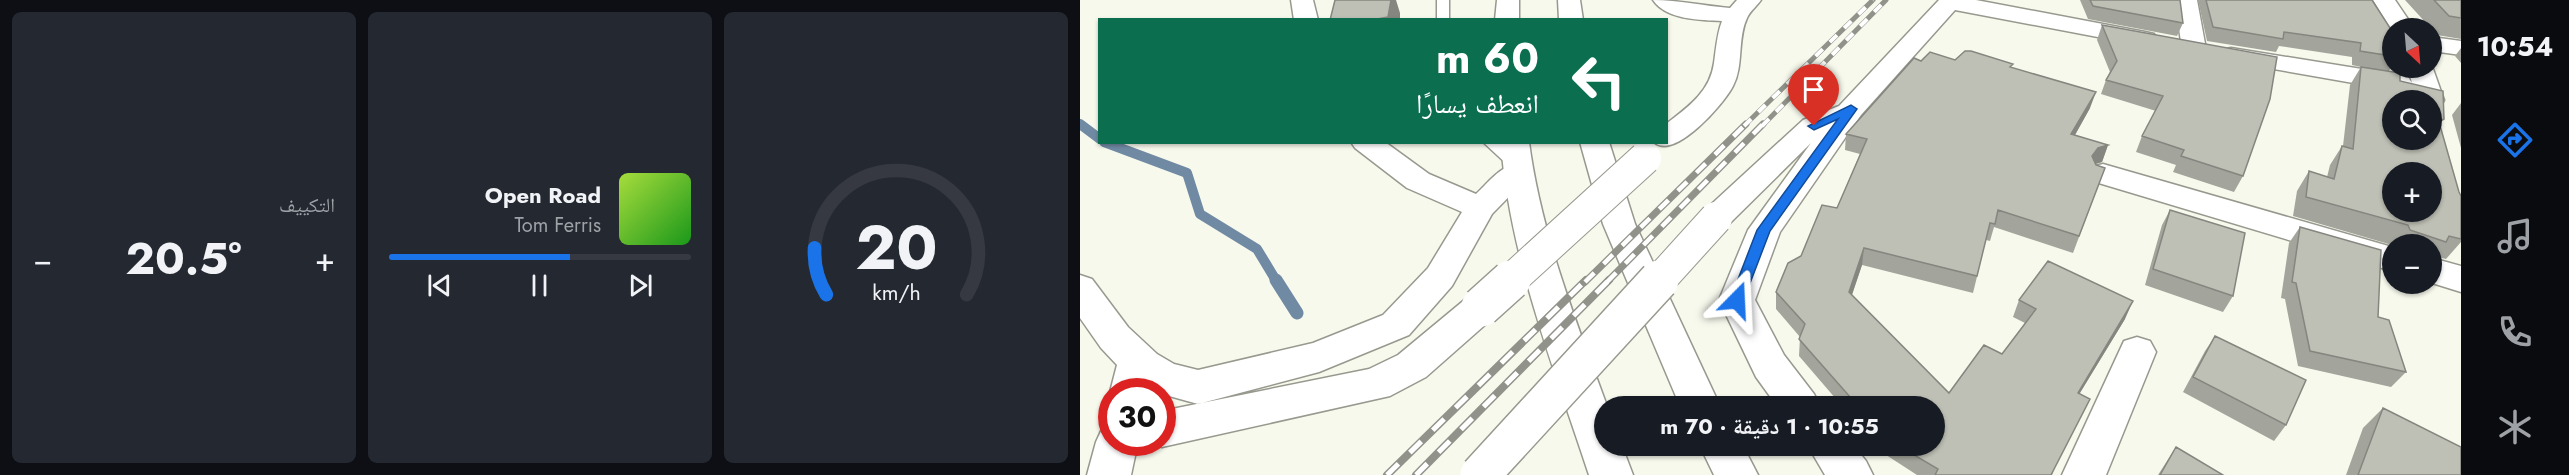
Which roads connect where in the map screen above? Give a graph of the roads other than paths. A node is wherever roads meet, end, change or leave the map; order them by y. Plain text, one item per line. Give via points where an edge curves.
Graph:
1 (1302, 0) edge
2 (1443, 0) edge
3 (1508, 0) edge
4 (1569, 0) edge
5 (1664, 0) edge
6 (2187, 0) edge
7 (2384, 0) edge
8 (1951, 1) edge
9 (1743, 7) edge
10 (1306, 18) edge
11 (1443, 18) edge
12 (1507, 18) edge
13 (1571, 18) edge
14 (2396, 18) edge
15 (2442, 45) edge
16 (2461, 48) edge
17 (2194, 49) junction
18 (2395, 90) edge
19 (1851, 109) junction
20 (1668, 137) edge
21 (1368, 144) edge
22 (1595, 144) edge
23 (1658, 146) edge
24 (1510, 155) edge
25 (2103, 174) edge
26 (1480, 208) junction
27 (2382, 256) edge
28 (2442, 273) edge
29 (2461, 279) edge
30 (1080, 288) edge
31 (2137, 352) dead end
32 (1134, 377) edge
33 (1696, 396) edge
34 (1792, 396) edge
35 (1176, 426) edge
36 (1114, 456) edge
37 (1726, 456) edge
38 (1837, 456) edge
39 (1109, 475) edge
40 (1480, 475) edge
41 (1611, 475) edge
42 (1736, 475) edge
43 (1851, 475) edge
44 (2084, 475) edge

1 - 10 main road
2 - 11 lane
3 - 12 main road
4 - 13 main road
5 - 9 main road via 1695,13
6 - 17 main road
7 - 14 main road
8 - 17 main road
8 - 19 main road
9 - 20 main road via 1729,32 1724,78 1701,108
15 - 16 main road
17 - 18 main road
19 - 34 main road via 1764,230 1737,300 1770,366
19 - 40 main road, bridge via 1814,126 1716,218
21 - 26 main road via 1418,181
22 - 33 main road via 1619,224
23 - 35 main road, bridge via 1412,366 1376,384
24 - 26 main road
24 - 41 main road via 1546,288
25 - 27 main road
26 - 32 main road via 1440,277 1396,326 1319,357 1198,387
28 - 29 main road
30 - 32 main road via 1118,342
31 - 44 main road
36 - 39 main road
37 - 42 main road
38 - 43 main road

